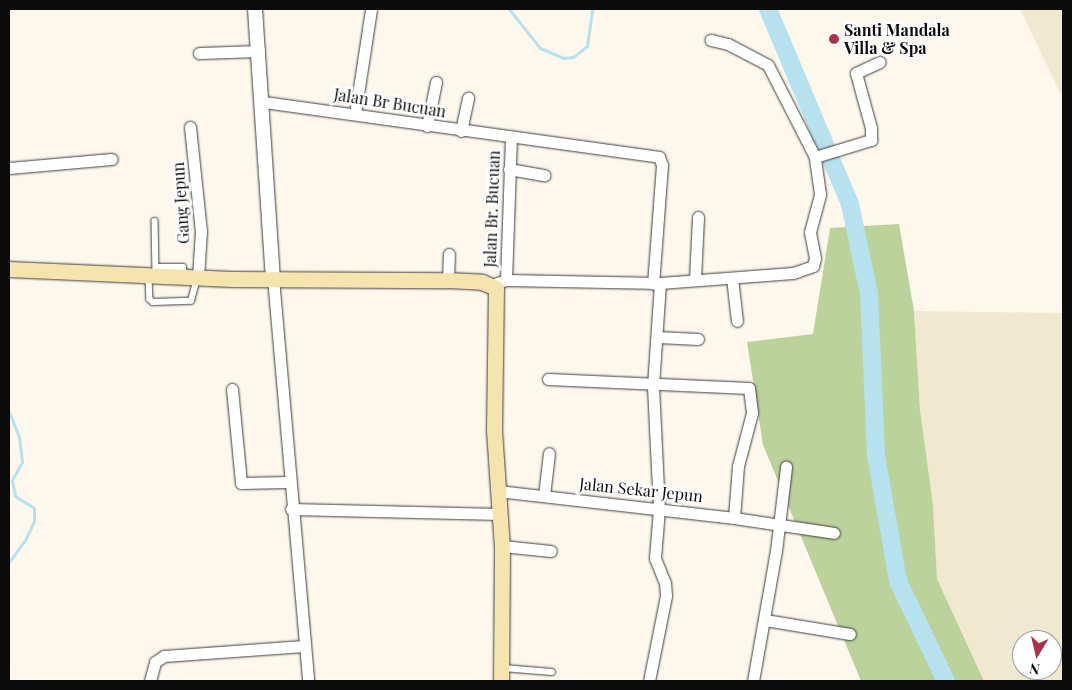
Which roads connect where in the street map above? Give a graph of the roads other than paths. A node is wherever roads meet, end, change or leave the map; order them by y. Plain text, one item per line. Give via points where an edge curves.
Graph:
1 (255, 9) edge
2 (371, 9) edge
3 (710, 40) dead end
4 (259, 51) junction
5 (199, 53) dead end
6 (880, 62) dead end
7 (436, 82) dead end
8 (468, 98) dead end
9 (264, 102) junction
10 (355, 114) junction
11 (427, 126) junction
12 (190, 127) dead end
13 (461, 130) junction
14 (510, 138) junction
15 (817, 157) junction
16 (112, 159) dead end
17 (9, 168) edge
18 (510, 169) junction
19 (544, 175) dead end
20 (698, 217) dead end
21 (155, 221) dead end
22 (449, 254) dead end
23 (9, 269) edge
24 (153, 273) junction
25 (192, 277) junction
26 (273, 278) junction
27 (732, 278) junction
28 (695, 279) junction
29 (448, 280) junction
30 (499, 282) junction
31 (657, 284) junction
32 (737, 321) dead end
33 (657, 337) junction
34 (698, 339) dead end
35 (548, 379) dead end
36 (652, 386) junction
37 (232, 389) dead end
38 (549, 453) dead end
39 (786, 467) dead end
40 (288, 482) junction
41 (498, 491) junction
42 (544, 496) junction
43 (291, 509) junction
44 (659, 509) junction
45 (500, 514) junction
46 (734, 518) junction
47 (779, 526) junction
48 (834, 533) dead end
49 (502, 546) junction
50 (551, 551) dead end
51 (764, 620) junction
52 (850, 634) dead end
53 (304, 646) junction
54 (552, 672) dead end
55 (501, 675) edge
56 (150, 681) edge
57 (308, 681) edge
58 (649, 681) edge
59 (753, 681) edge

1 - 4 street
2 - 10 street
3 - 15 street via 728,44 768,65
4 - 5 street
4 - 9 street
6 - 15 street via 856,72 871,128 871,140
7 - 11 street
8 - 13 street
9 - 10 street, Jalan Br Bucuan
9 - 26 street
10 - 11 street, Jalan Br Bucuan
11 - 13 street, Jalan Br Bucuan
12 - 25 street, Gang Jepun via 201,232
13 - 14 street, Jalan Br Bucuan
14 - 18 street, Jalan Br. Bucuan
14 - 31 street, Jalan Br Bucuan via 661,159
15 - 27 street via 820,194 810,232 815,258 813,266 793,273
16 - 17 street
18 - 19 street
18 - 30 street, Jalan Br. Bucuan
20 - 28 street
21 - 24 lane
22 - 29 street
23 - 24 main road
24 - 25 main road
24 - 25 lane via 150,299 155,302 191,301
25 - 26 main road
26 - 29 main road
26 - 40 street
27 - 28 street
27 - 32 street
28 - 31 street
29 - 30 main road
30 - 31 street
30 - 41 main road via 494,430
31 - 33 street
33 - 34 street
33 - 36 street
35 - 36 street
36 - 44 street
36 - 46 street via 750,390 752,413 738,466
37 - 40 street via 240,481 248,484
38 - 42 street
39 - 47 street
40 - 43 street
41 - 42 street, Jalan Sekar Jepun
41 - 45 main road
42 - 44 street, Jalan Sekar Jepun
43 - 45 street
43 - 53 street
44 - 46 street, Jalan Sekar Jepun
44 - 58 street via 655,558 662,571 666,596
45 - 49 main road
46 - 47 street, Jalan Sekar Jepun
47 - 48 street, Jalan Sekar Jepun
47 - 51 street
49 - 50 street
49 - 55 main road
51 - 52 street
51 - 59 street
53 - 56 street via 164,656 155,662
53 - 57 street
54 - 55 lane

